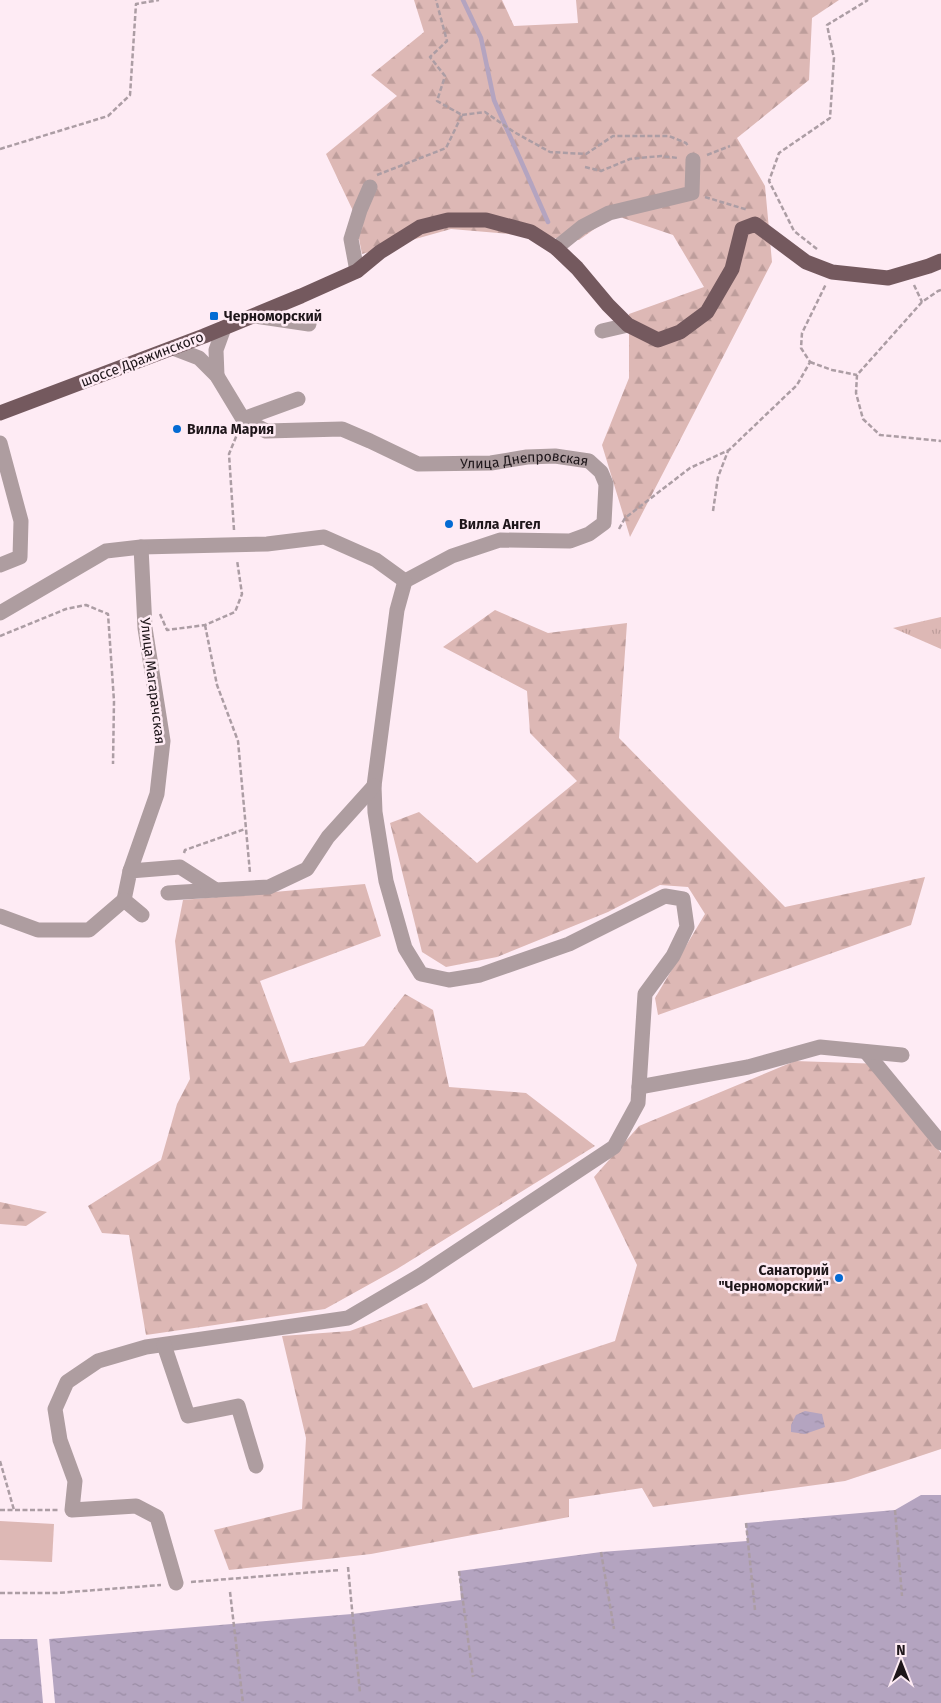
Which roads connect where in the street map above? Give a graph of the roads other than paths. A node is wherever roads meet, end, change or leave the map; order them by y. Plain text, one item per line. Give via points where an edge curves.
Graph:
1 (693, 160) road end
2 (373, 181) road end
3 (556, 248) junction
4 (941, 261) edge
5 (357, 271) junction
6 (254, 316) junction
7 (309, 324) dead end
8 (628, 325) junction
9 (224, 328) junction
10 (602, 331) dead end
11 (173, 348) junction
12 (217, 376) junction
13 (298, 399) dead end
14 (0, 413) edge
15 (243, 419) junction
16 (0, 443) edge
17 (141, 547) junction
18 (0, 565) edge
19 (405, 581) junction
20 (0, 613) edge
21 (374, 786) junction
22 (130, 871) junction
23 (216, 890) junction
24 (168, 894) dead end
25 (124, 900) junction
26 (142, 915) dead end
27 (0, 916) edge
28 (866, 1052) junction
29 (902, 1055) dead end
30 (639, 1087) junction
31 (941, 1144) edge
32 (164, 1345) junction
33 (256, 1466) dead end
34 (176, 1584) dead end

1 - 3 street via 692,193 610,213 582,227
2 - 5 street via 351,239
3 - 5 main road, шоссе Дражинского via 531,232 486,220 448,220 420,227
3 - 8 main road, шоссе Дражинского
4 - 8 main road, шоссе Дражинского via 888,278 832,272 806,262 755,224 742,229 732,269 707,312 680,332 658,340
5 - 6 main road, шоссе Дражинского
6 - 7 street
6 - 9 main road, шоссе Дражинского
8 - 10 street
9 - 11 main road, шоссе Дражинского
9 - 12 street via 216,350
11 - 12 street via 199,358
11 - 14 main road, шоссе Дражинского
12 - 15 street
13 - 15 street
15 - 19 street, Улица Днепровская via 266,431 342,429 418,464 492,463 554,456 589,461 601,472 606,484 604,523 589,534 570,541 500,540 452,556
16 - 18 street via 21,521 20,557
17 - 19 street via 267,544 324,537 376,560
17 - 20 street via 106,551
17 - 22 street, Улица Магарачская via 145,628 163,741 157,794
19 - 21 street via 397,610
21 - 23 street via 328,836 307,869 269,887
21 - 30 street via 374,812 386,880 404,948 420,974 449,980 480,975 569,944 665,896 683,899 687,927 673,956 645,994
22 - 23 street via 180,867
22 - 25 street, Улица Магарачская
23 - 24 street
25 - 26 street
25 - 27 street via 89,930 38,930
28 - 29 street
28 - 30 street via 820,1047 748,1067
28 - 31 street
30 - 32 street via 638,1103 614,1147 420,1275 348,1318
32 - 33 street via 188,1416 238,1406
32 - 34 street via 98,1361 67,1382 56,1409 60,1440 75,1481 72,1510 136,1506 157,1517

